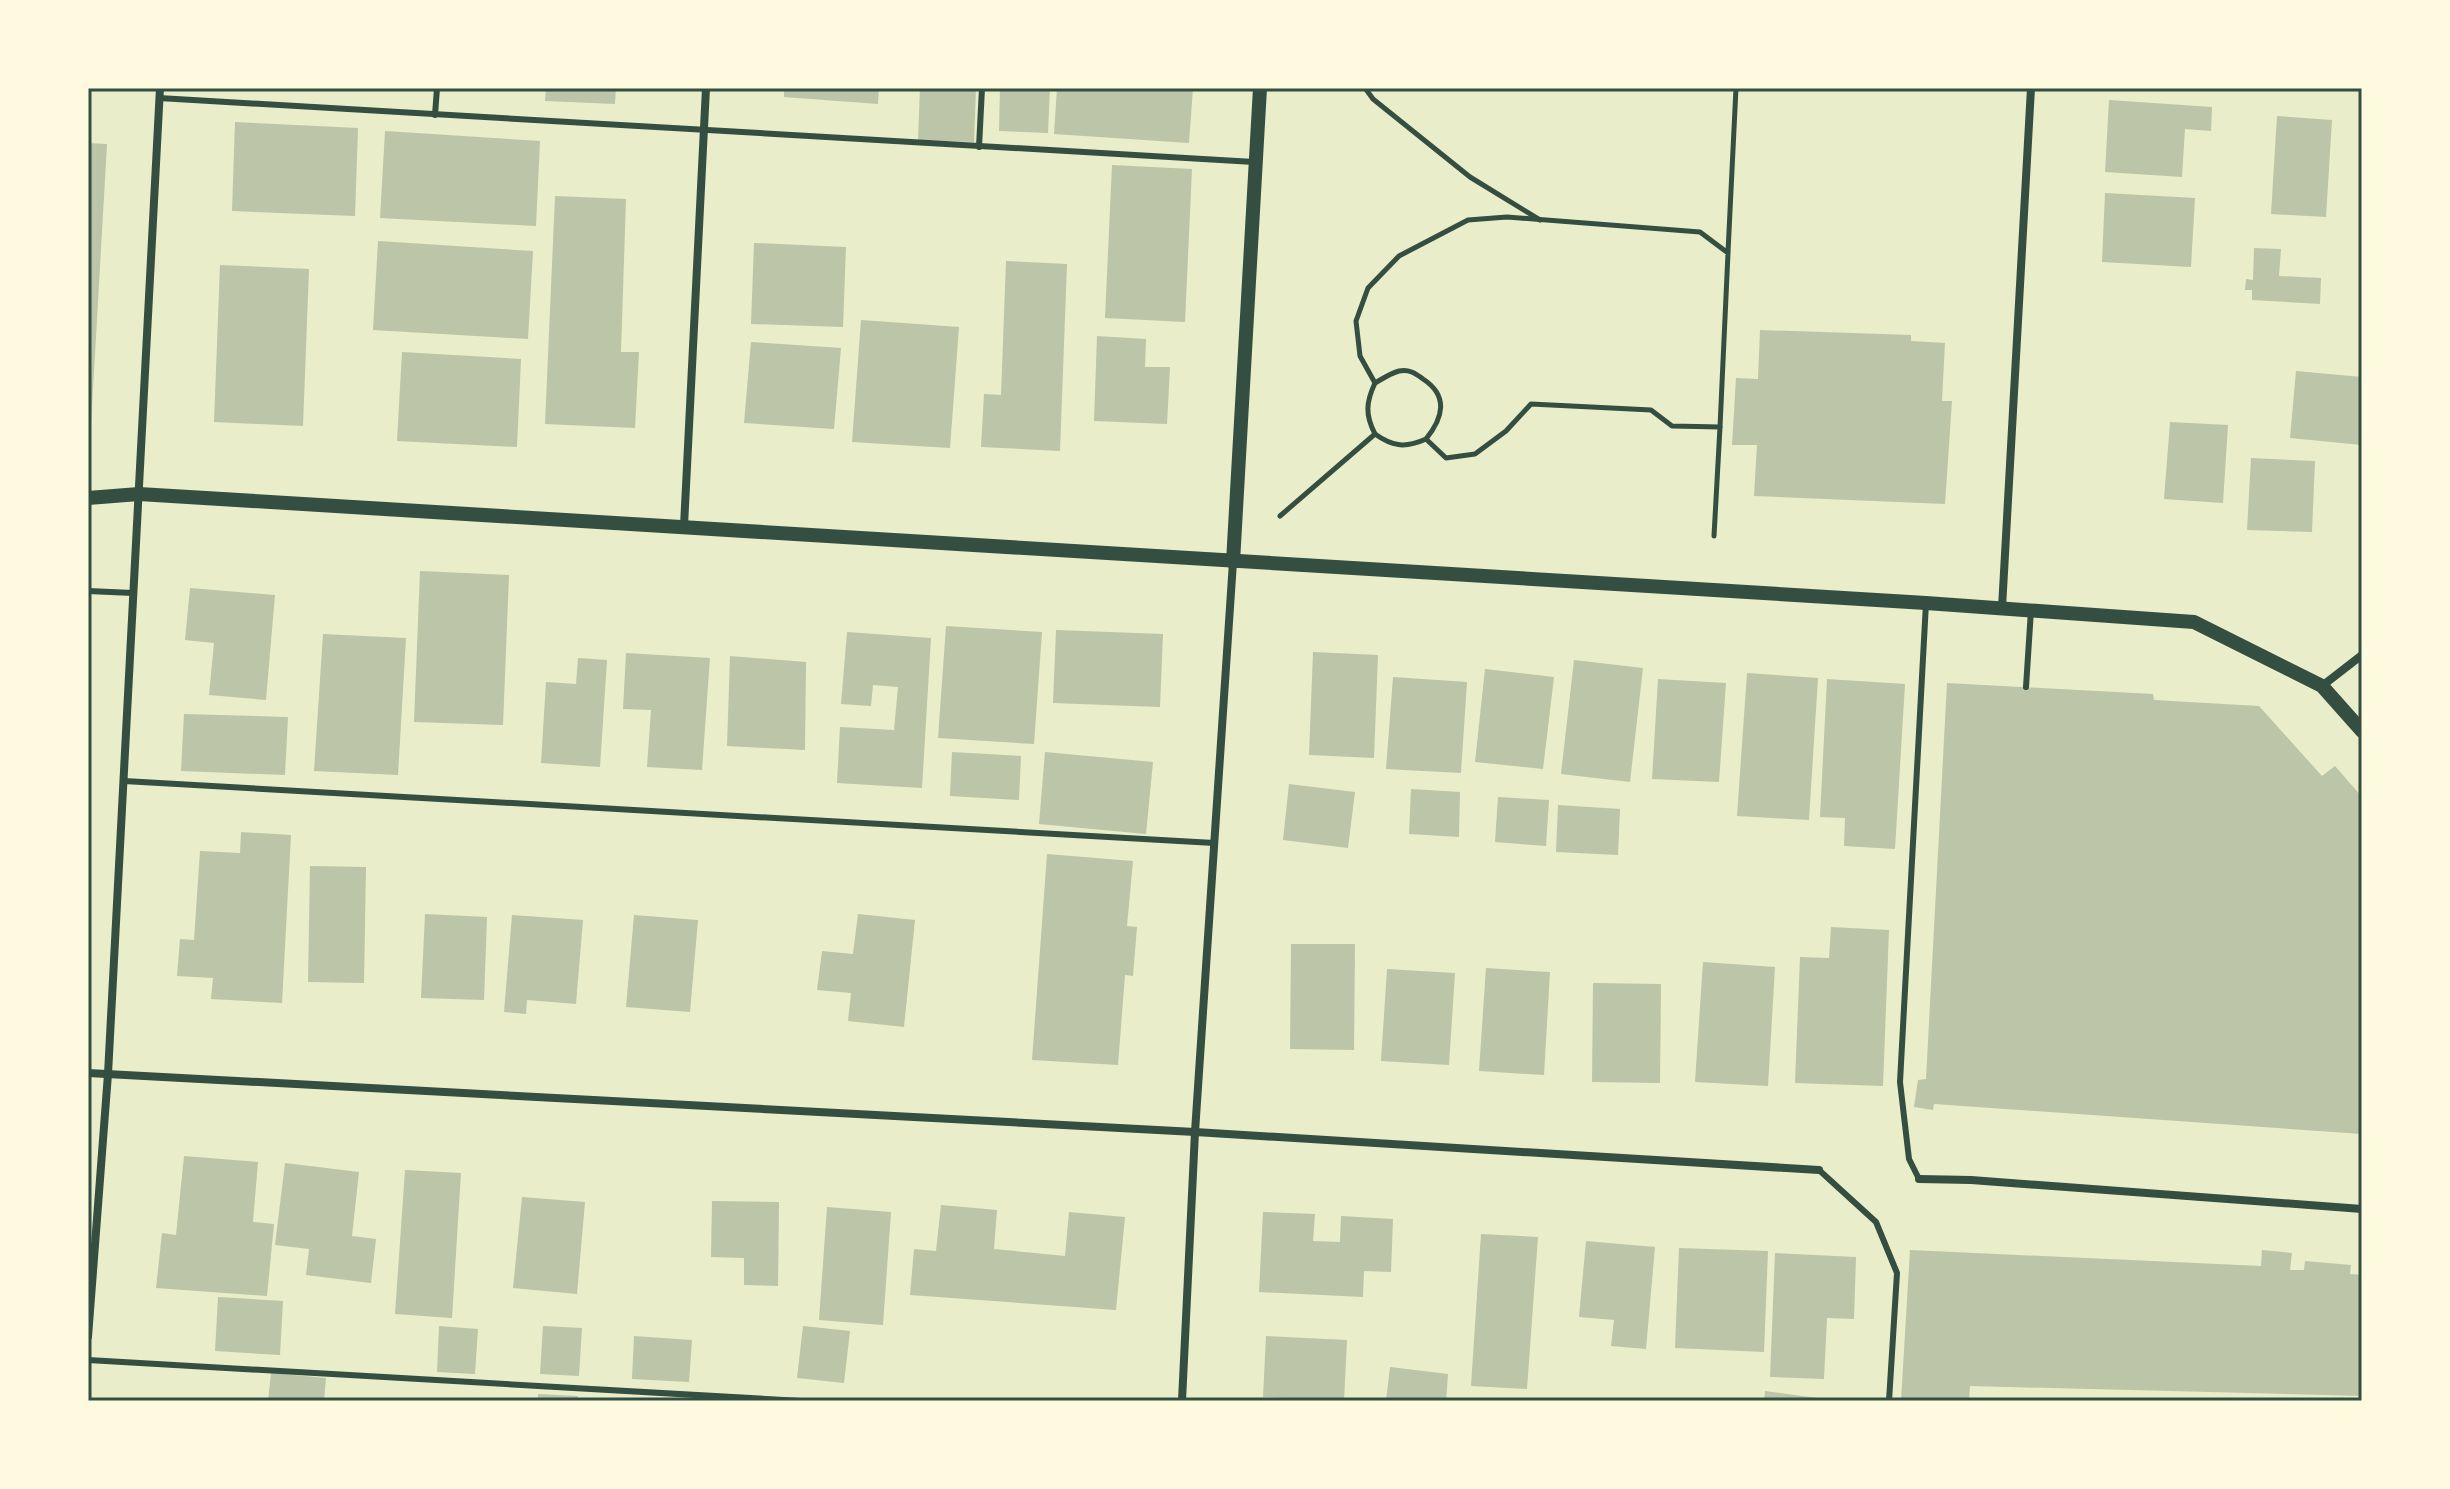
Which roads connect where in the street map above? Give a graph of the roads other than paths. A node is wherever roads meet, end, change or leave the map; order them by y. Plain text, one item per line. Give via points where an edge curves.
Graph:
1 (160, 88) edge
2 (437, 88) edge
3 (706, 88) edge
4 (982, 88) edge
5 (1260, 88) edge
6 (2031, 88) edge
7 (159, 98) junction
8 (435, 115) junction
9 (703, 131) junction
10 (979, 147) junction
11 (1256, 162) junction
12 (139, 494) junction
13 (88, 498) edge
14 (684, 526) junction
15 (1233, 562) junction
16 (88, 591) edge
17 (133, 593) junction
18 (1926, 603) junction
19 (2002, 608) junction
20 (2031, 610) junction
21 (2362, 655) edge
22 (2322, 686) junction
23 (2026, 687) dead end
24 (2362, 731) edge
25 (124, 781) junction
26 (1214, 843) junction
27 (88, 1073) edge
28 (108, 1074) junction
29 (1195, 1132) junction
30 (1819, 1170) joint
31 (1919, 1179) joint
32 (2362, 1209) edge
33 (88, 1337) edge
34 (88, 1360) edge
35 (801, 1401) edge
36 (1182, 1401) edge
37 (1889, 1401) edge

1 - 7 street
2 - 8 lane
3 - 9 street
4 - 10 lane
5 - 11 street
6 - 19 street
7 - 8 lane
7 - 12 street
8 - 9 lane
9 - 10 lane
9 - 14 street
10 - 11 lane
11 - 15 street
12 - 13 street
12 - 14 street
12 - 17 street
14 - 15 street
15 - 18 street
15 - 26 street
16 - 17 lane
17 - 25 street
18 - 19 street
18 - 31 lane via 1900,1082 1909,1159
19 - 20 street
20 - 22 street via 2194,622
20 - 23 lane
21 - 22 street
22 - 24 street
25 - 26 lane
25 - 28 street
26 - 29 street
27 - 28 street
28 - 29 street
28 - 33 street
29 - 30 street
29 - 36 street
30 - 37 lane via 1876,1222 1897,1273
31 - 32 street
34 - 35 lane

